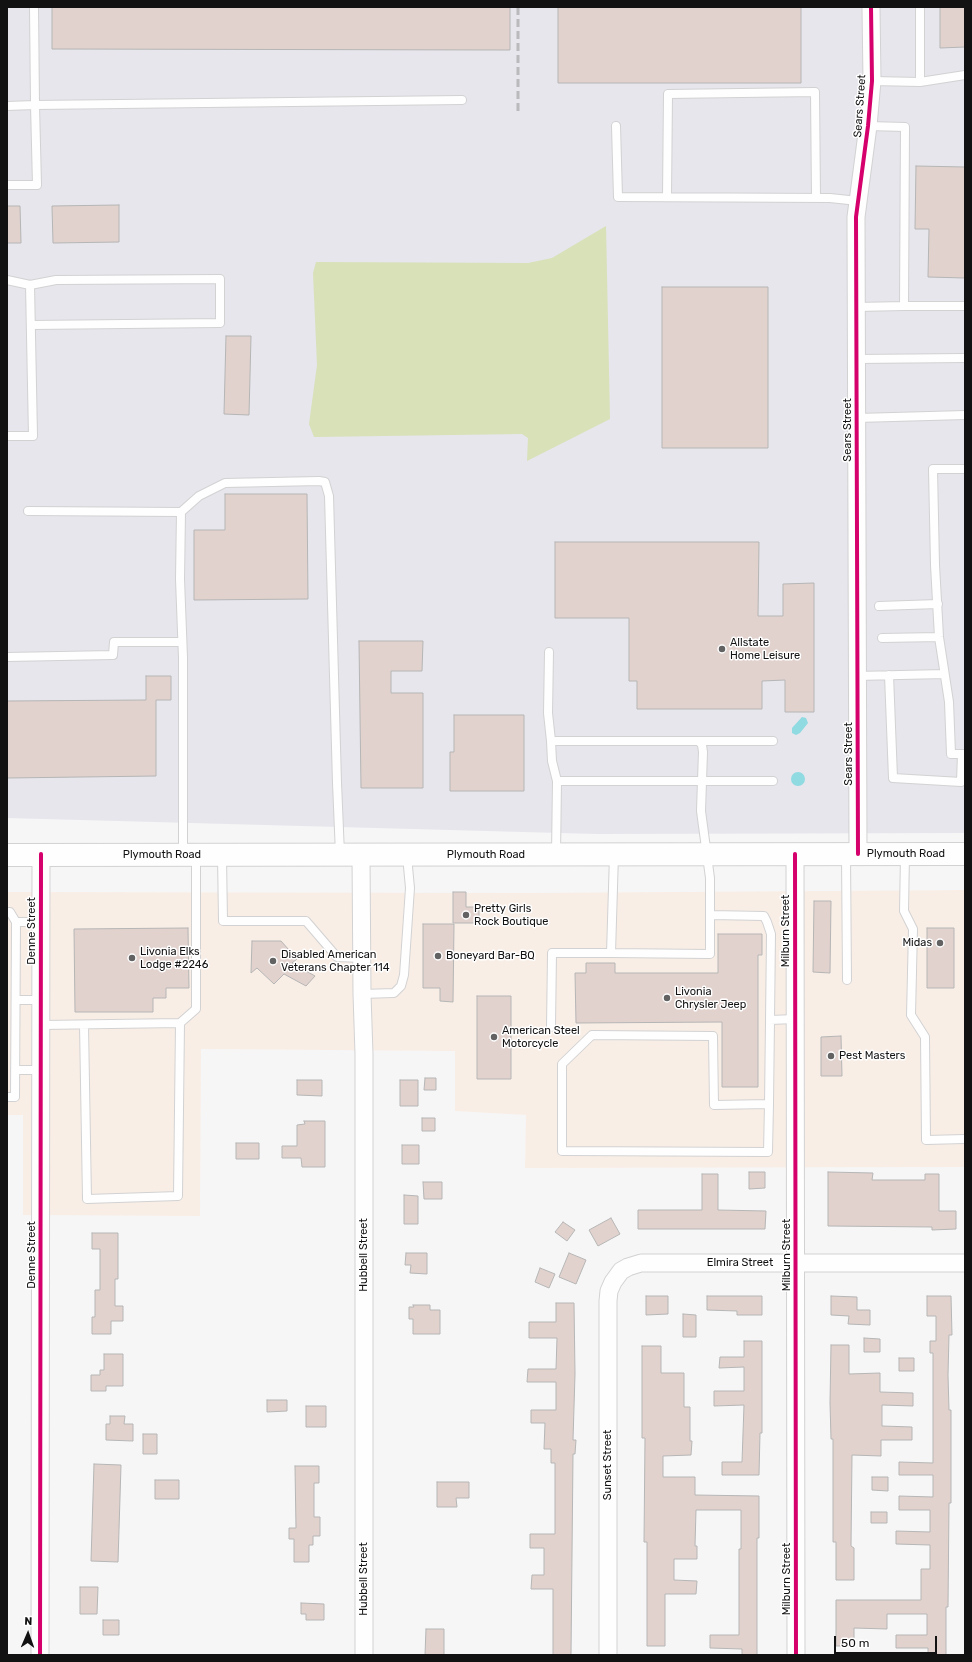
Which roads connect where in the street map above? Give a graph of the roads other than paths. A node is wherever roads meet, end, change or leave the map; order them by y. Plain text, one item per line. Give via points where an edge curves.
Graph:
1 (34, 7) edge
2 (871, 7) edge
3 (920, 7) edge
4 (965, 75) edge
5 (872, 81) junction
6 (920, 82) junction
7 (462, 100) dead end
8 (35, 105) junction
9 (7, 106) edge
10 (616, 126) dead end
11 (868, 126) junction
12 (7, 185) edge
13 (667, 197) junction
14 (816, 198) junction
15 (858, 201) junction
16 (7, 280) edge
17 (30, 285) junction
18 (904, 306) junction
19 (965, 306) edge
20 (856, 307) junction
21 (31, 321) junction
22 (856, 358) junction
23 (965, 358) edge
24 (965, 415) edge
25 (857, 418) junction
26 (7, 436) edge
27 (965, 469) edge
28 (28, 511) dead end
29 (181, 512) junction
30 (938, 604) junction
31 (879, 606) dead end
32 (939, 637) junction
33 (882, 638) dead end
34 (182, 642) junction
35 (549, 652) dead end
36 (7, 657) edge
37 (944, 674) junction
38 (889, 675) junction
39 (857, 676) junction
40 (551, 741) junction
41 (699, 741) junction
42 (773, 742) dead end
43 (963, 754) edge
44 (557, 781) junction
45 (702, 781) junction
46 (773, 781) dead end
47 (41, 854) junction
48 (614, 854) junction
49 (706, 854) junction
50 (795, 854) junction
51 (852, 854) junction
52 (905, 854) junction
53 (965, 854) edge
54 (7, 855) edge
55 (190, 855) junction
56 (222, 855) junction
57 (340, 855) junction
58 (361, 855) junction
59 (407, 855) junction
60 (556, 855) junction
61 (7, 912) edge
62 (711, 915) junction
63 (16, 922) junction
64 (41, 922) junction
65 (611, 953) junction
66 (362, 958) junction
67 (846, 980) dead end
68 (362, 994) junction
69 (16, 1000) junction
70 (41, 1000) junction
71 (795, 1019) junction
72 (770, 1020) junction
73 (180, 1023) junction
74 (42, 1025) junction
75 (84, 1025) junction
76 (551, 1027) dead end
77 (15, 1070) junction
78 (42, 1070) junction
79 (7, 1097) edge
80 (769, 1104) junction
81 (965, 1139) edge
82 (796, 1263) junction
83 (965, 1263) edge
84 (616, 1277) joint
85 (40, 1655) edge
86 (364, 1655) edge
87 (608, 1655) edge
88 (796, 1655) edge

1 - 8 lane
2 - 5 street, Sears Street
3 - 6 lane
4 - 6 lane
5 - 6 lane
5 - 11 street, Sears Street
7 - 8 lane
8 - 9 lane
8 - 12 lane via 37,185
10 - 13 lane via 618,197
11 - 15 street, Sears Street
11 - 18 lane via 905,127
13 - 14 lane
13 - 14 lane via 668,94 815,92
14 - 15 lane
15 - 20 street, Sears Street
16 - 17 lane
17 - 21 lane
17 - 21 lane via 56,280 220,279 220,322
18 - 19 lane
18 - 20 lane
20 - 22 street, Sears Street
21 - 26 lane via 33,436
22 - 23 lane
22 - 25 street, Sears Street
24 - 25 lane
25 - 39 street, Sears Street
27 - 30 lane via 933,469
28 - 29 lane
29 - 34 lane
29 - 57 lane via 199,496 225,483 325,482 329,496
30 - 31 lane
30 - 32 lane
32 - 33 lane
32 - 37 lane
34 - 36 lane via 114,642 113,655
34 - 55 lane
35 - 40 lane via 548,712
37 - 38 lane
37 - 43 lane via 949,702 951,754
38 - 39 lane
38 - 43 lane via 893,778 961,782
39 - 51 street, Sears Street
40 - 41 lane
40 - 44 lane
41 - 42 lane
41 - 45 lane via 703,752
44 - 45 lane
44 - 60 lane
45 - 46 lane
45 - 49 lane via 701,811
47 - 54 main road, Plymouth Road
47 - 55 main road, Plymouth Road
47 - 64 street, Denne Street
48 - 49 main road, Plymouth Road
48 - 60 main road, Plymouth Road
48 - 65 lane
49 - 50 main road, Plymouth Road
49 - 62 lane via 710,878
50 - 51 main road, Plymouth Road
50 - 71 street, Milburn Street
51 - 52 main road, Plymouth Road
51 - 67 lane
52 - 53 main road, Plymouth Road
52 - 81 lane via 904,911 913,929 911,1015 925,1037 926,1140
55 - 56 main road, Plymouth Road
55 - 73 lane via 196,1009
56 - 57 main road, Plymouth Road
56 - 66 lane via 223,921 306,921 337,957
57 - 58 main road, Plymouth Road
58 - 59 main road, Plymouth Road
58 - 66 street, Hubbell Street
59 - 60 main road, Plymouth Road
59 - 68 lane via 410,888 404,976 401,986 394,993
61 - 63 lane via 10,912
62 - 65 lane via 710,954
62 - 72 lane via 764,916 771,934
63 - 64 lane
63 - 69 lane
64 - 70 street, Denne Street
65 - 76 lane via 552,953
66 - 68 street, Hubbell Street
68 - 86 street, Hubbell Street
69 - 70 lane
69 - 77 lane
70 - 74 street, Denne Street
71 - 72 lane
71 - 82 street, Milburn Street
72 - 80 lane
73 - 75 lane
73 - 75 lane via 178,1196 87,1199
74 - 75 lane
74 - 78 street, Denne Street
77 - 78 lane
77 - 79 lane via 15,1097
78 - 85 street, Denne Street
80 - 80 lane via 768,1152 562,1151 562,1064 592,1034 713,1036 714,1105
82 - 83 street, Elmira Street
82 - 84 street, Elmira Street via 641,1263 628,1267
82 - 88 street, Milburn Street
84 - 87 street, Sunset Street via 609,1291 608,1302

